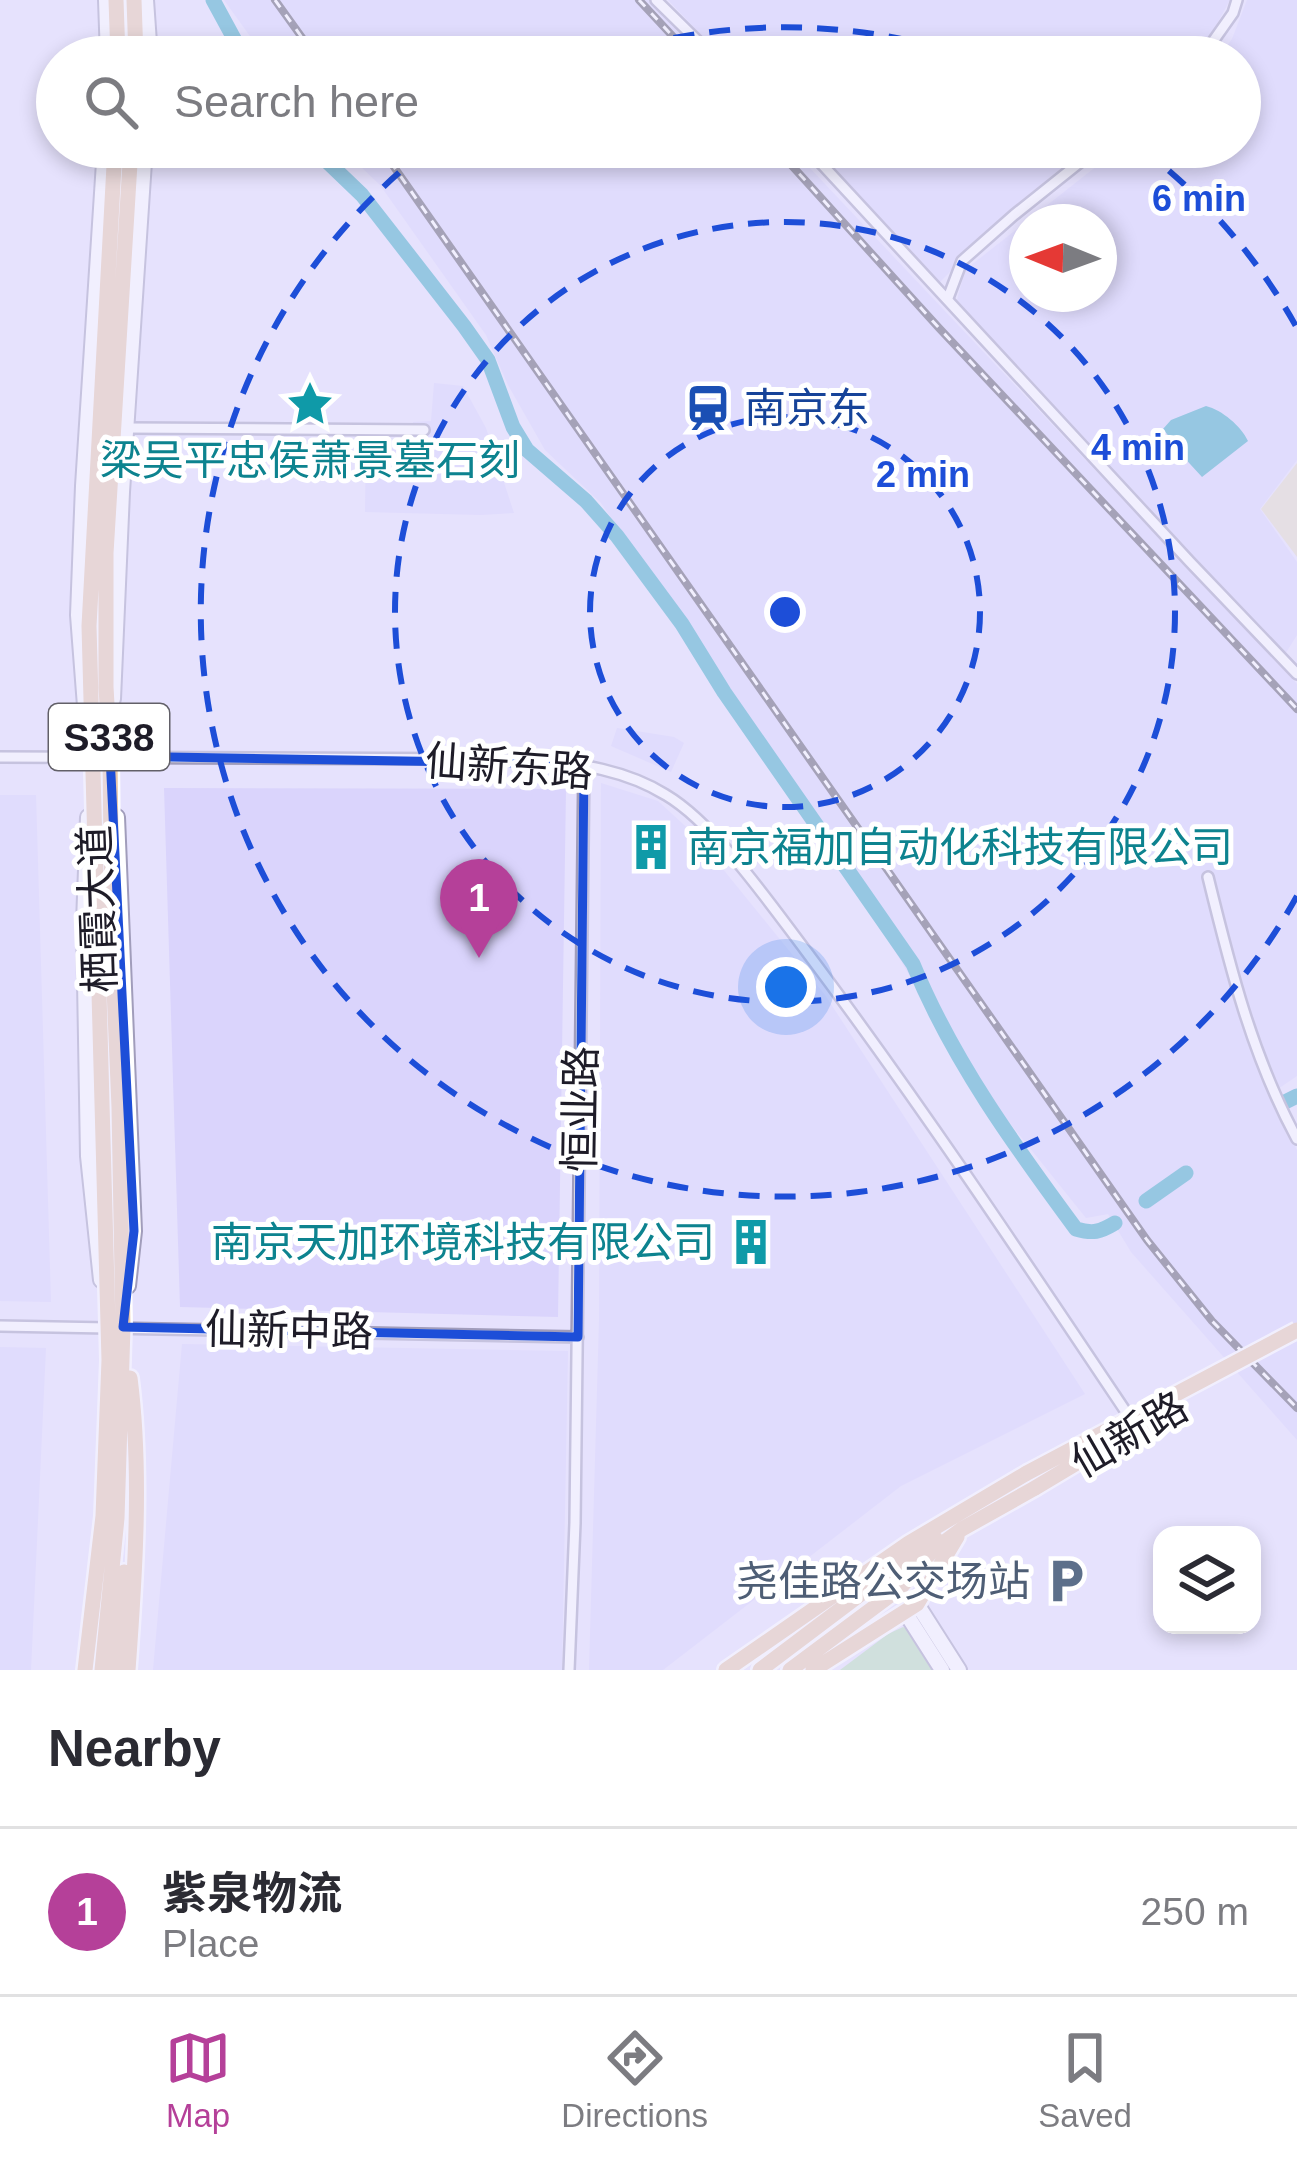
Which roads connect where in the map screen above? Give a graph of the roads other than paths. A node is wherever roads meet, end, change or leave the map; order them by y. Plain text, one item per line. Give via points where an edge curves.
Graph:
1 (106, 0) edge
2 (116, 0) edge
3 (134, 0) edge
4 (146, 0) edge
5 (656, 0) edge
6 (1237, 0) edge
7 (107, 36) edge
8 (117, 36) edge
9 (135, 36) edge
10 (149, 36) edge
11 (693, 36) edge
12 (1217, 36) edge
13 (104, 168) edge
14 (114, 168) edge
15 (130, 168) edge
16 (144, 168) edge
17 (826, 168) edge
18 (1073, 168) edge
19 (948, 298) junction
20 (126, 428) junction
21 (424, 430) dead end
22 (1297, 674) edge
23 (92, 756) junction
24 (110, 756) junction
25 (0, 757) edge
26 (584, 764) junction
27 (1208, 877) dead end
28 (1297, 1138) edge
29 (0, 1326) edge
30 (115, 1327) junction
31 (1297, 1330) edge
32 (578, 1337) junction
33 (1297, 1341) edge
34 (1130, 1418) junction
35 (995, 1492) junction
36 (962, 1529) junction
37 (911, 1608) junction
38 (75, 1670) edge
39 (85, 1670) edge
40 (102, 1670) edge
41 (120, 1670) edge
42 (569, 1670) edge
43 (726, 1670) edge
44 (760, 1670) edge
45 (790, 1670) edge
46 (813, 1670) edge
47 (942, 1670) edge
48 (958, 1670) edge

1 - 7 street
2 - 8 main road
3 - 9 main road
4 - 10 street
5 - 11 street
6 - 12 street
13 - 23 street via 78,615
14 - 23 main road, 栖霞大道 / S338 via 89,626
15 - 24 main road, 栖霞大道 / S338 via 106,553
16 - 20 street
17 - 19 street
18 - 19 street via 962,261
19 - 22 street
20 - 21 street
20 - 24 street
23 - 24 street, 仙新东路
23 - 25 street, 仙新东路
23 - 30 main road, 栖霞大道 / S338
24 - 26 street, 仙新东路
24 - 30 main road, 栖霞大道 / S338
26 - 32 street, 恒业路
26 - 34 street, 仙新东路 via 670,796 710,831 850,1009
27 - 28 street via 1251,1034
29 - 30 street, 仙新中路
30 - 32 street, 仙新中路
30 - 38 main road
30 - 39 main road, 栖霞大道 / S338
30 - 40 main road, 栖霞大道 / S338 via 117,1518
30 - 41 main road via 136,1426 132,1613
31 - 34 main road, 仙新路, bridge
32 - 42 street, 恒业路
33 - 36 main road, 仙新路, bridge
34 - 35 main road, 仙新路, bridge
35 - 43 main road, 仙新路
35 - 44 main road, 仙新路
36 - 37 main road, 仙新路
36 - 45 main road, 仙新路 via 900,1588
37 - 46 main road, 仙新路
37 - 47 street
37 - 48 street

